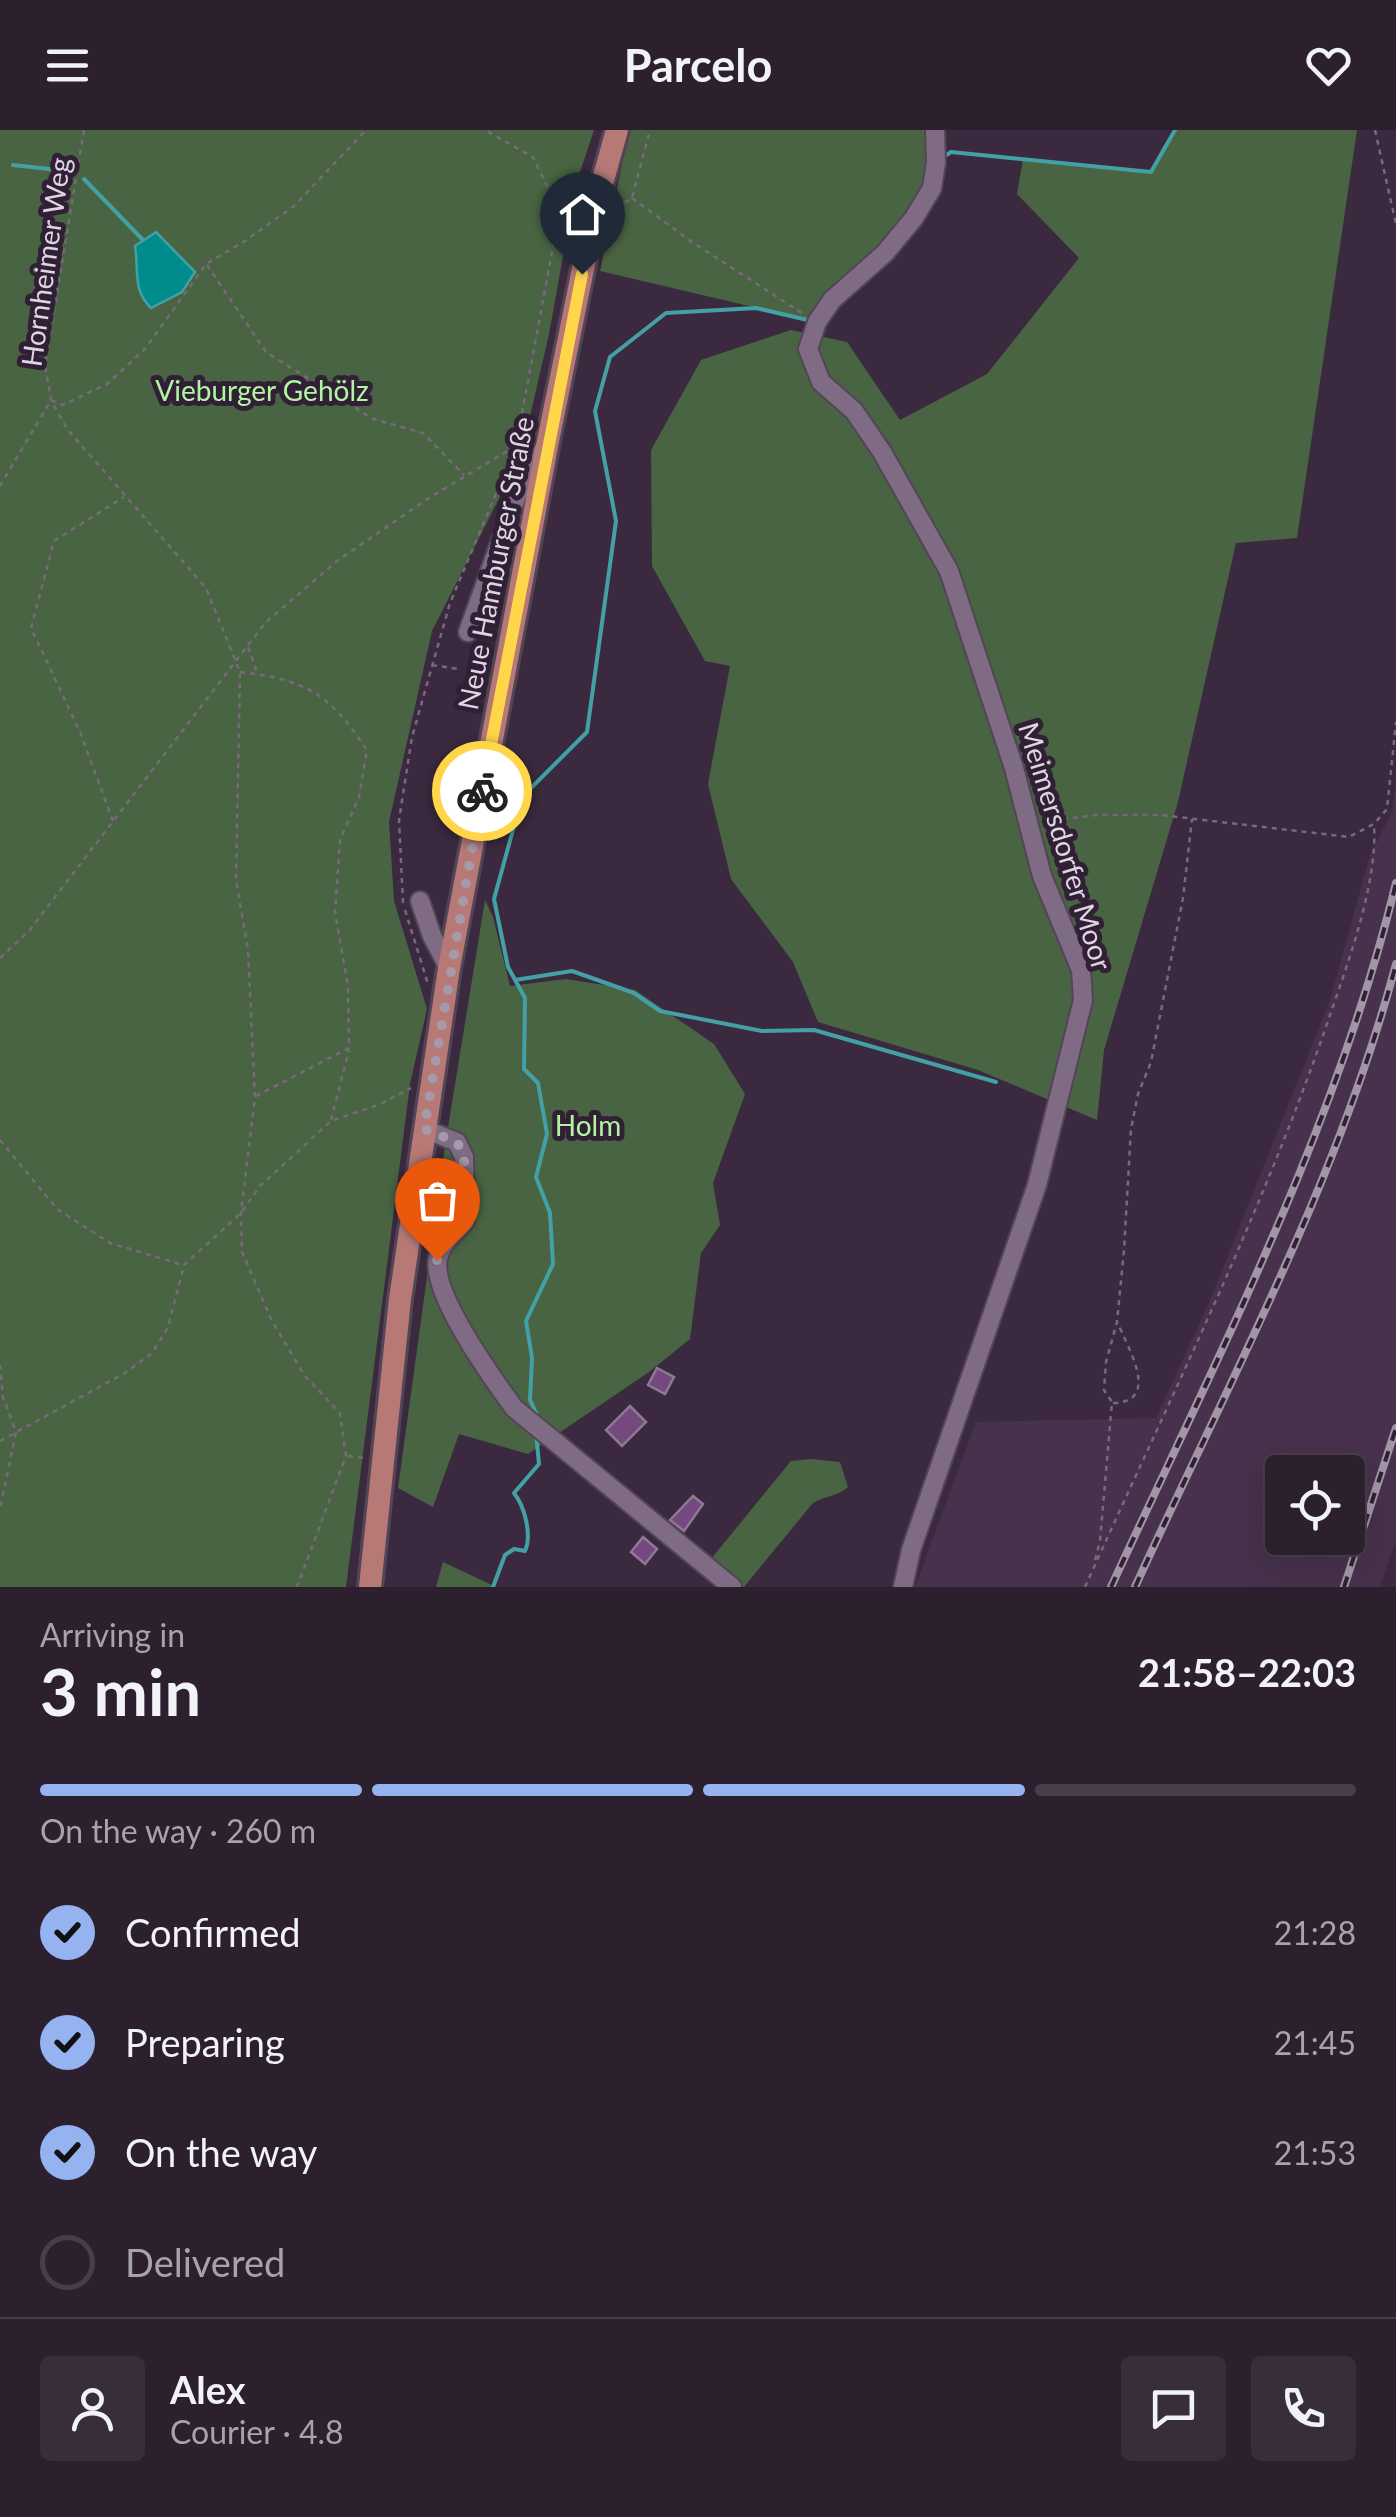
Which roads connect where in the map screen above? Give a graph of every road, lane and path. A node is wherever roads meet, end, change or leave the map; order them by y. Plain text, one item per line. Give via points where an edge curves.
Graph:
1 (84, 130) edge
2 (366, 130) edge
3 (485, 130) edge
4 (602, 130) edge
5 (616, 130) edge
6 (650, 130) edge
7 (935, 130) edge
8 (1375, 130) edge
9 (632, 198) junction
10 (606, 206) junction
11 (1396, 224) edge
12 (554, 240) dead end
13 (206, 264) junction
14 (817, 322) junction
15 (52, 400) junction
16 (548, 442) junction
17 (516, 446) dead end
18 (465, 476) junction
19 (0, 484) edge
20 (125, 497) junction
21 (468, 632) dead end
22 (247, 644) junction
23 (236, 660) junction
24 (430, 665) dead end
25 (459, 669) dead end
26 (240, 672) junction
27 (257, 674) junction
28 (1396, 722) edge
29 (1192, 818) junction
30 (113, 821) junction
31 (1027, 824) junction
32 (1374, 824) junction
33 (420, 901) dead end
34 (0, 958) edge
35 (449, 968) junction
36 (349, 1048) junction
37 (412, 1087) dead end
38 (255, 1097) junction
39 (330, 1121) junction
40 (424, 1129) junction
41 (0, 1140) edge
42 (241, 1213) junction
43 (184, 1265) junction
44 (1117, 1322) junction
45 (0, 1365) edge
46 (1, 1396) edge
47 (1112, 1402) junction
48 (8, 1412) junction
49 (0, 1416) edge
50 (16, 1432) junction
51 (0, 1441) edge
52 (346, 1456) junction
53 (367, 1458) dead end
54 (0, 1510) edge
55 (1093, 1568) junction
56 (297, 1587) edge
57 (370, 1587) edge
58 (732, 1587) edge
59 (903, 1587) edge
60 (1084, 1587) edge

1 - 15 path, Hornheimer Weg via 45,364
2 - 13 path via 294,206
3 - 12 path via 533,156 550,192
4 - 10 main road
5 - 10 main road
6 - 9 path
7 - 14 street via 932,188 914,218
8 - 11 path
9 - 10 path
9 - 14 path
10 - 16 main road, Neue Hamburger Straße
13 - 15 path via 145,348 108,384 63,405
13 - 18 path via 266,352 373,420 423,433
14 - 31 street, Meimersdorfer Moor via 808,349 822,382 854,411 882,452 949,570
15 - 19 path
15 - 20 path via 67,429
16 - 21 street via 518,493
16 - 35 main road, Neue Hamburger Straße
17 - 18 path
18 - 22 path via 337,562
20 - 23 path via 206,588
20 - 30 path via 54,541 31,628
22 - 23 path
22 - 27 path
23 - 26 path
23 - 30 path
24 - 25 path
26 - 27 path
26 - 38 path via 236,880 248,950
27 - 36 path via 312,689 340,711 367,750 359,797 340,840 335,912 348,987
28 - 32 path via 1386,809
29 - 31 path via 1096,816
29 - 32 path via 1349,837
29 - 44 path via 1151,1062 1130,1129
30 - 34 path via 30,932
31 - 59 street, Meimersdorfer Moor via 1081,970 1082,1000 1037,1185
32 - 55 path via 1376,852 1350,952 1305,1089
33 - 35 street
35 - 40 main road, Neue Hamburger Straße
36 - 38 path
36 - 39 path
37 - 39 path
38 - 42 path
39 - 42 path via 260,1186
40 - 57 main road, Neue Hamburger Straße
40 - 58 street via 457,1142 464,1157 465,1221 441,1249 439,1282 488,1373 514,1408
41 - 43 path via 57,1210 110,1243
42 - 43 path
42 - 52 path via 242,1252 304,1375 340,1413
43 - 50 path via 168,1327 153,1352
44 - 47 path via 1104,1390
44 - 47 path via 1140,1382 1124,1402
45 - 46 path
46 - 48 path
47 - 55 path
48 - 49 path
48 - 50 path
50 - 51 path
50 - 54 path
52 - 53 path
52 - 56 path
55 - 60 path

